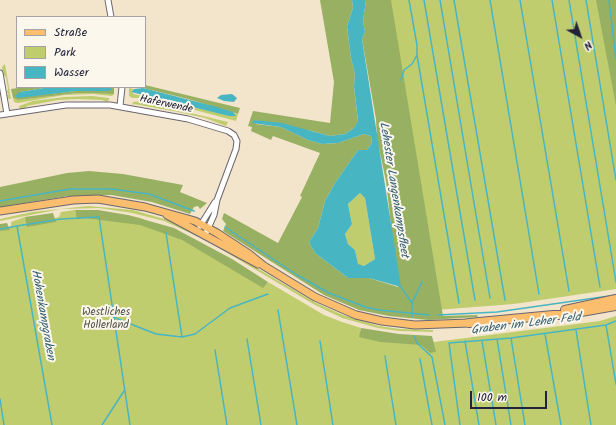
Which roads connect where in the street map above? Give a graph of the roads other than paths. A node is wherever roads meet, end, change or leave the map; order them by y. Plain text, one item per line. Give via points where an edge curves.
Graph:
1 (108, 0) edge
2 (111, 16) edge
3 (0, 73) edge
4 (122, 88) edge
5 (120, 106) junction
6 (7, 114) junction
7 (0, 115) edge
8 (217, 200) junction
9 (14, 210) junction
10 (0, 211) edge
11 (0, 215) edge
12 (199, 227) junction
13 (207, 231) junction
14 (616, 299) edge
15 (616, 306) edge
16 (553, 315) junction
17 (469, 323) joint

1 - 2 street
3 - 6 street
4 - 5 street
5 - 6 street, Haferwende via 66,105
5 - 8 street, Haferwende via 207,124 234,135 237,141 236,149
6 - 7 street, Haferwende
8 - 12 street, Haferwende
8 - 13 street, Haferwende
9 - 10 main road
9 - 11 main road
9 - 12 main road via 73,200 98,200 154,209
12 - 13 main road
13 - 17 main road via 249,254 315,297 356,315 416,325
14 - 16 highway via 566,309
15 - 16 highway
16 - 17 highway

